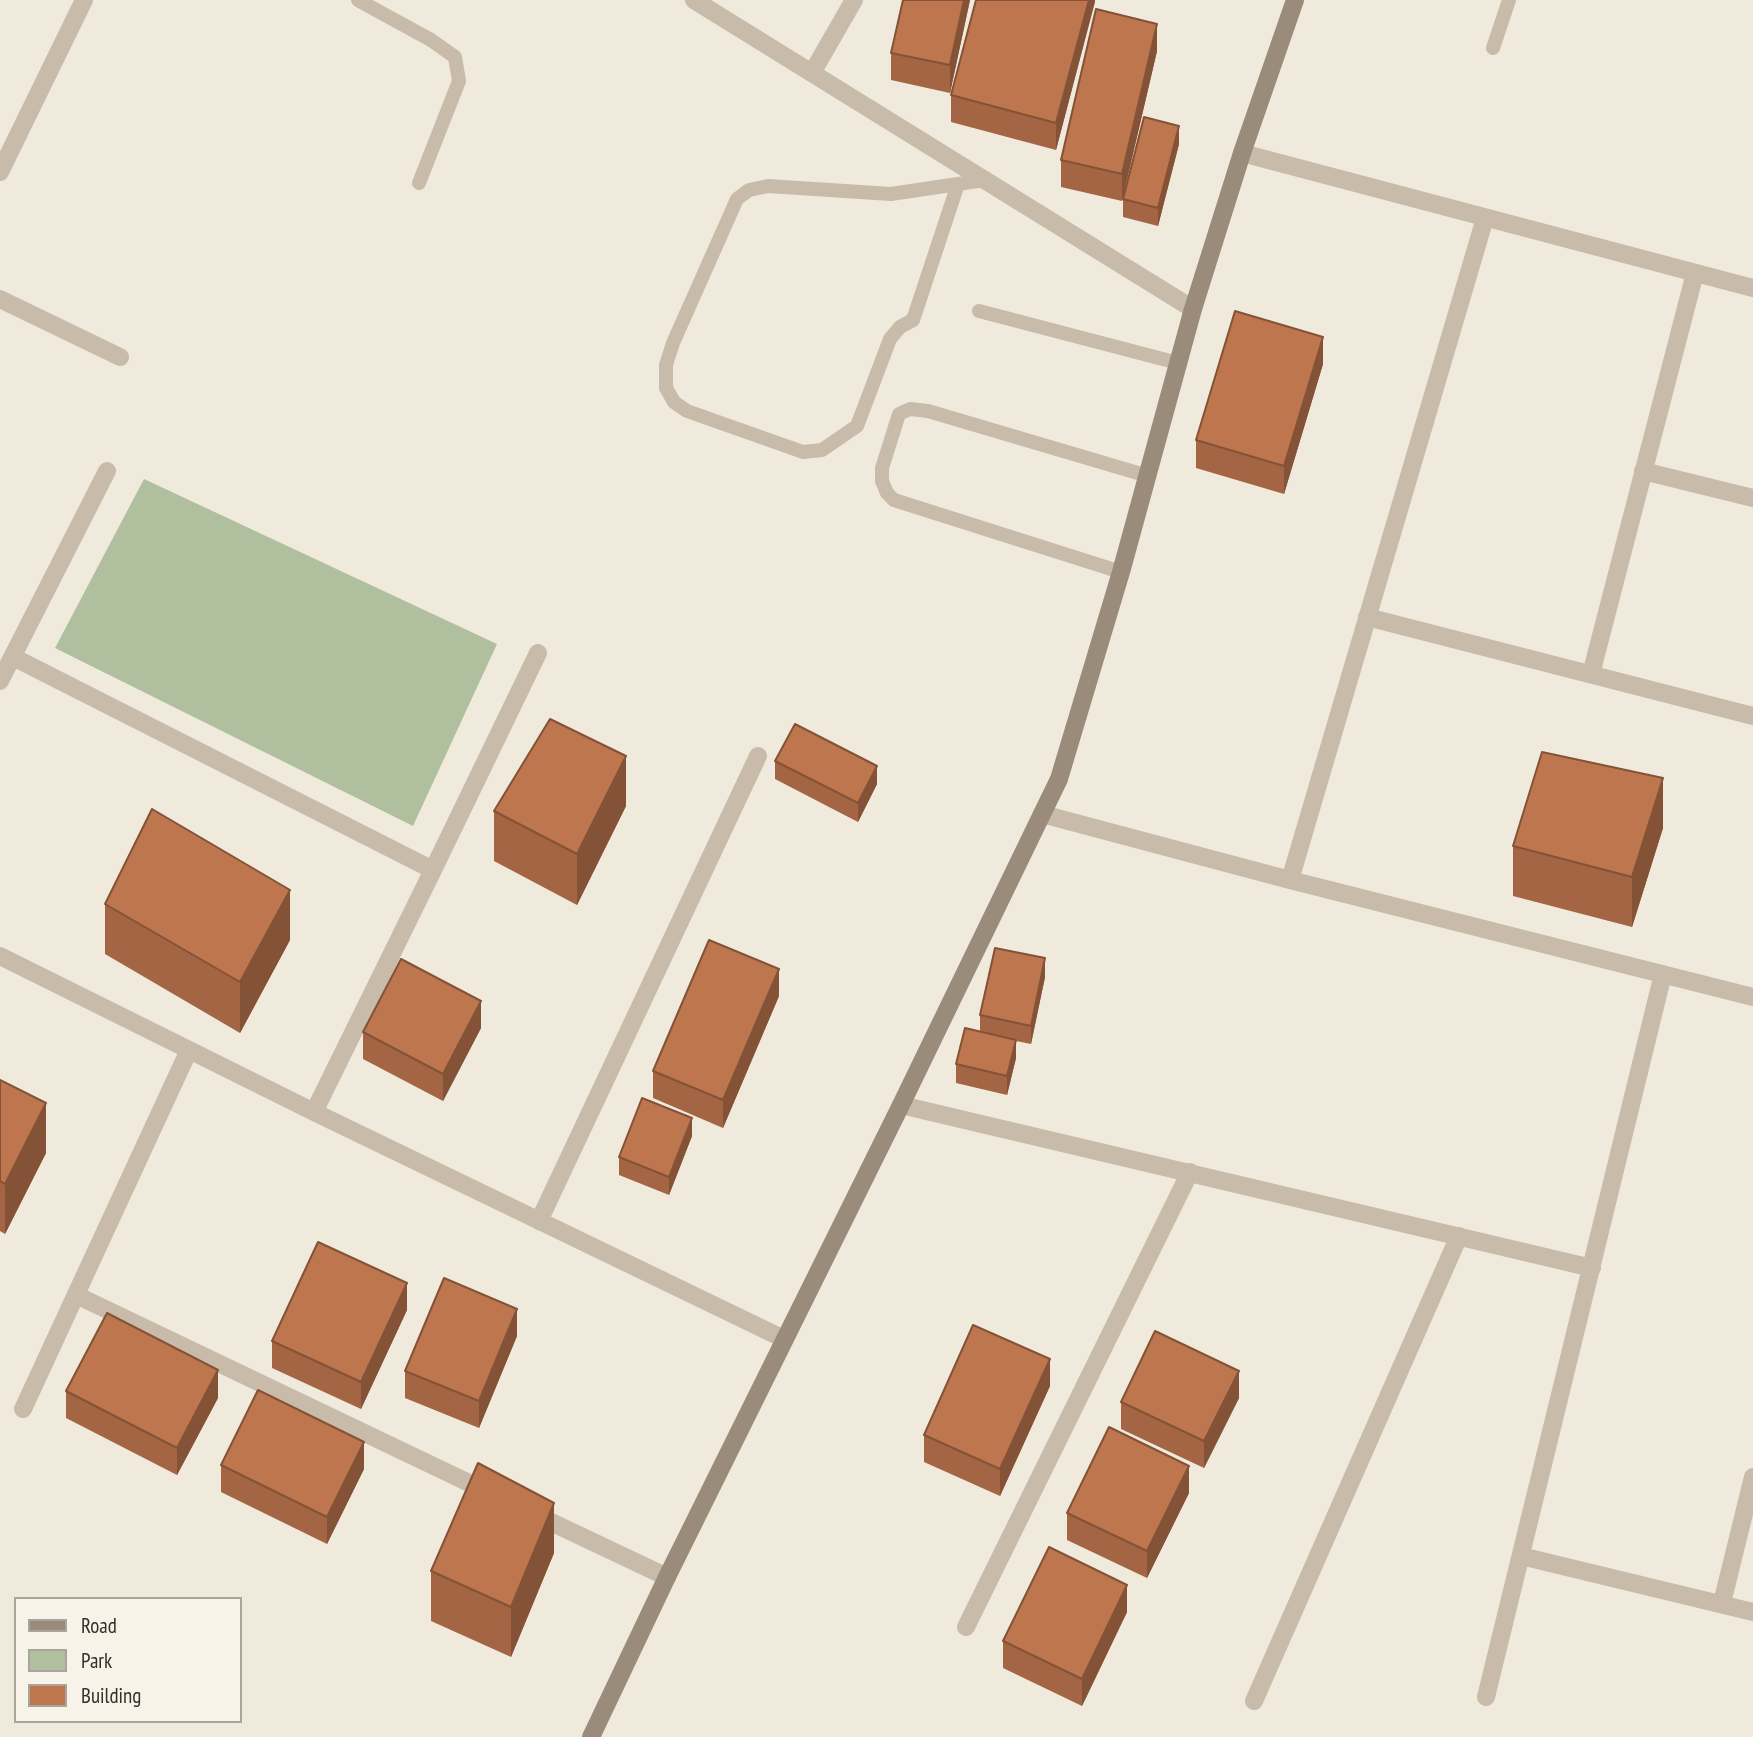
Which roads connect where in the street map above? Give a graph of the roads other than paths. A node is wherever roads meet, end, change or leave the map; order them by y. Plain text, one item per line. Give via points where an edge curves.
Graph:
1 (84, 0) edge
2 (358, 0) edge
3 (694, 0) edge
4 (854, 0) edge
5 (1295, 0) edge
6 (1509, 0) edge
7 (1493, 48) dead end
8 (812, 73) junction
9 (1242, 153) junction
10 (0, 172) edge
11 (984, 180) junction
12 (419, 183) dead end
13 (958, 184) junction
14 (1485, 218) junction
15 (1695, 273) junction
16 (1753, 288) edge
17 (0, 299) edge
18 (1193, 309) junction
19 (979, 311) dead end
20 (120, 357) dead end
21 (1178, 363) junction
22 (107, 471) dead end
23 (1643, 471) junction
24 (1148, 476) junction
25 (1753, 498) edge
26 (1121, 572) junction
27 (1367, 618) junction
28 (538, 653) dead end
29 (13, 657) junction
30 (1591, 674) junction
31 (0, 681) edge
32 (1753, 716) edge
33 (758, 756) dead end
34 (1042, 814) junction
35 (433, 870) junction
36 (1290, 880) junction
37 (0, 956) edge
38 (1663, 974) junction
39 (1753, 997) edge
40 (189, 1050) junction
41 (901, 1105) junction
42 (314, 1112) junction
43 (1190, 1172) junction
44 (539, 1221) junction
45 (1458, 1236) junction
46 (1592, 1268) junction
47 (76, 1296) junction
48 (784, 1339) junction
49 (23, 1409) dead end
50 (1753, 1477) edge
51 (1521, 1556) junction
52 (667, 1577) junction
53 (1723, 1603) junction
54 (1753, 1612) edge
55 (966, 1627) dead end
56 (1486, 1697) dead end
57 (1254, 1702) dead end
58 (590, 1737) edge

1 - 10 street
2 - 12 lane via 455,57 459,80
3 - 8 street
4 - 8 street
5 - 9 street
6 - 7 lane
8 - 11 street
9 - 14 street
9 - 18 street
11 - 13 lane
11 - 18 street
13 - 13 lane via 914,320 890,339 857,426 822,450 803,452 687,411 674,402 666,388 666,365 737,199 749,190 768,186 891,194
14 - 15 street
14 - 27 street
15 - 16 street
15 - 23 street
17 - 20 street
18 - 21 street
19 - 21 lane
21 - 24 street
22 - 29 street
23 - 25 street
23 - 30 street
24 - 26 street
24 - 26 lane via 910,409 899,414 882,468 882,481 894,500
26 - 34 street via 1059,779
27 - 30 street
27 - 36 street
28 - 35 street
29 - 31 street
29 - 35 street
30 - 32 street
33 - 44 street
34 - 36 street
34 - 41 street
35 - 42 street
36 - 38 street
37 - 40 street
38 - 39 street
38 - 46 street
40 - 42 street
40 - 47 street
41 - 43 street
41 - 48 street
42 - 44 street
43 - 45 street
43 - 55 street
44 - 48 street
45 - 46 street
45 - 57 street
46 - 51 street
47 - 49 street
47 - 52 street
48 - 52 street
50 - 53 street
51 - 53 street
51 - 56 street
52 - 58 street
53 - 54 street

